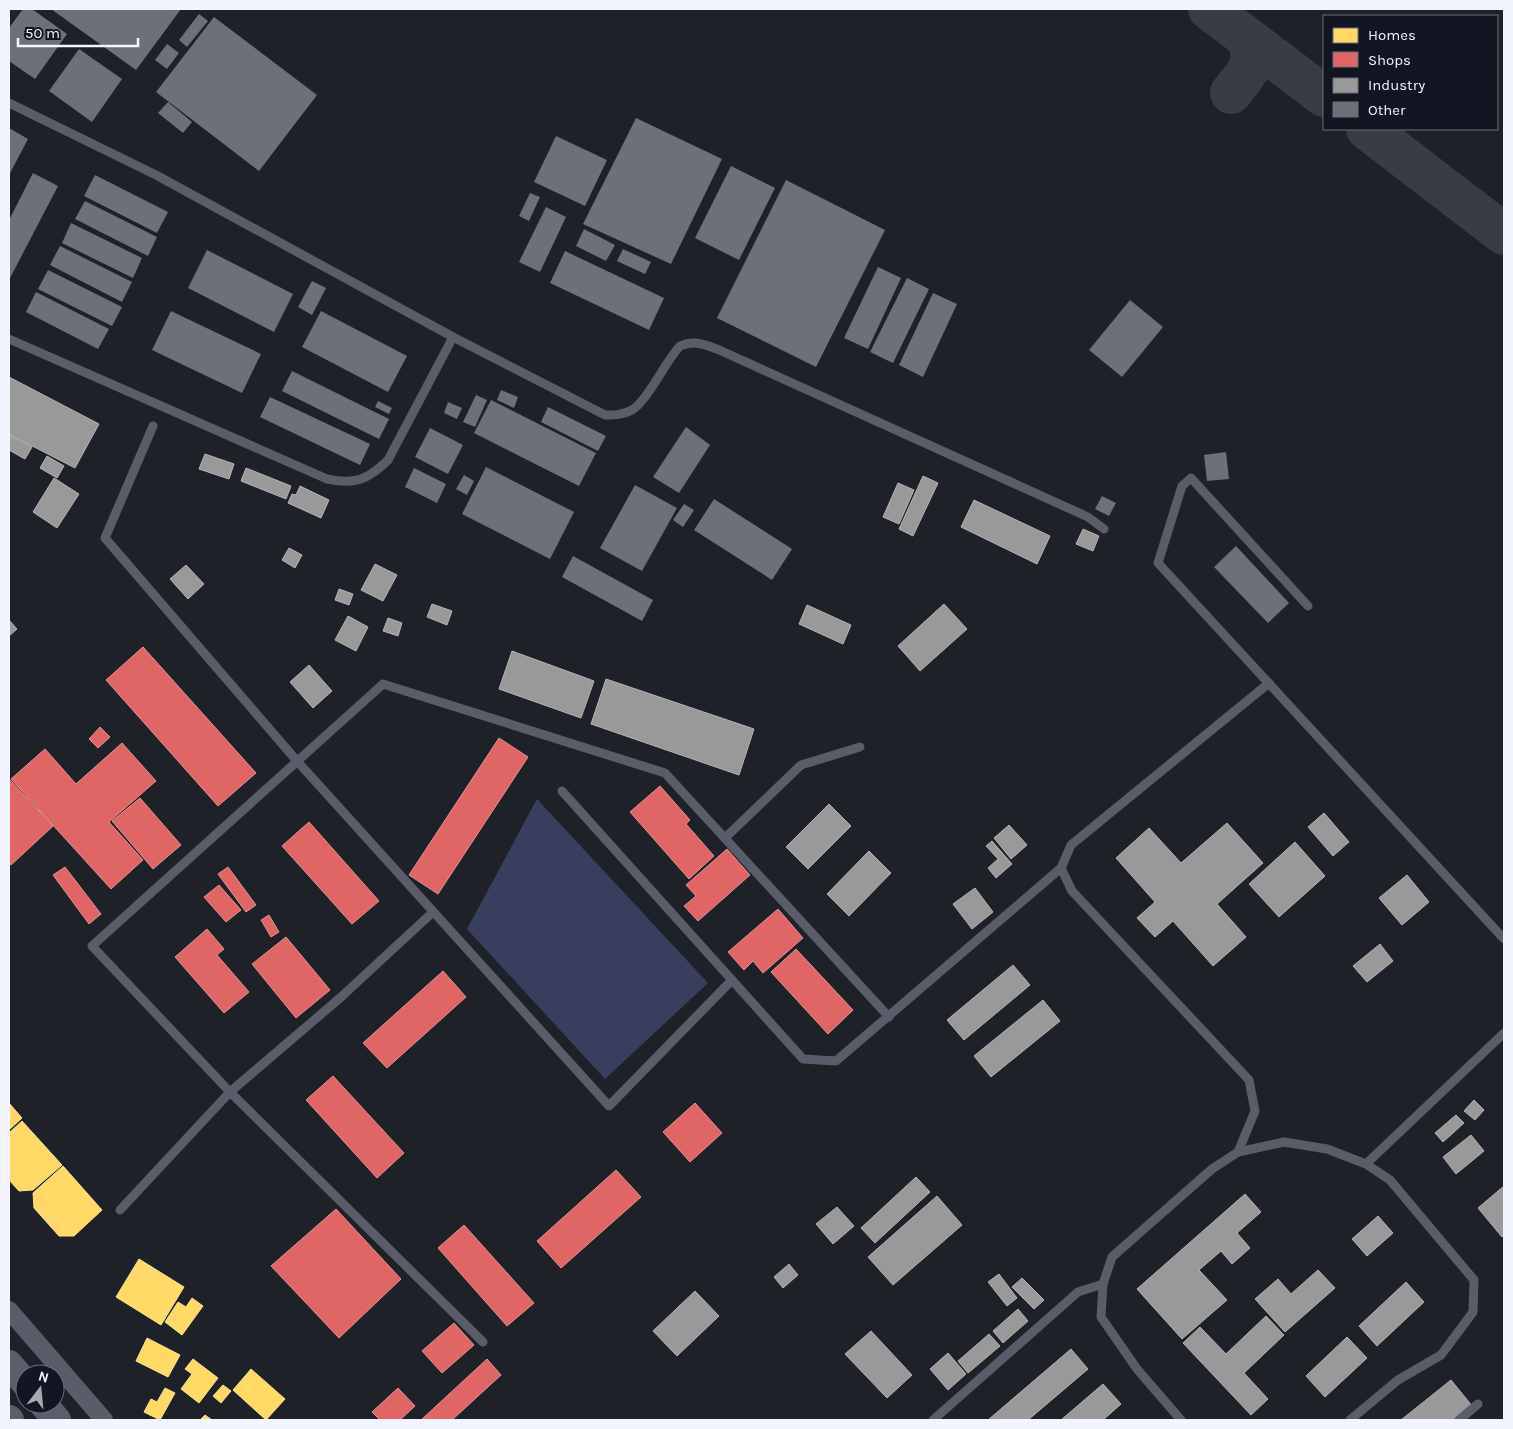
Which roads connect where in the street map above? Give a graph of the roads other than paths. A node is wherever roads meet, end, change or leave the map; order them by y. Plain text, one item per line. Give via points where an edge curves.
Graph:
1 (9, 103) edge
2 (453, 337) junction
3 (9, 339) edge
4 (153, 426) dead end
5 (1104, 529) dead end
6 (1308, 606) dead end
7 (1268, 683) junction
8 (860, 747) dead end
9 (297, 761) junction
10 (562, 791) dead end
11 (725, 838) junction
12 (1061, 868) junction
13 (433, 912) junction
14 (1504, 939) edge
15 (732, 980) junction
16 (889, 1017) junction
17 (1504, 1033) edge
18 (230, 1092) junction
19 (1238, 1152) junction
20 (1366, 1164) junction
21 (120, 1210) dead end
22 (1103, 1284) junction
23 (9, 1310) edge
24 (483, 1342) dead end
25 (1478, 1404) dead end
26 (1462, 1419) edge
27 (104, 1420) edge
28 (933, 1420) edge
29 (1181, 1420) edge
30 (1350, 1420) edge

1 - 2 lane via 156,175
2 - 3 lane via 388,460 373,475 343,483 327,479
2 - 5 lane via 605,415 619,415 632,410 680,346 689,342 717,348 1088,517
4 - 9 lane via 105,538
6 - 7 lane via 1191,478 1182,486 1158,563
7 - 12 lane via 1071,845
7 - 14 lane
8 - 11 lane via 801,765
9 - 11 lane via 384,684 665,773
9 - 13 lane
9 - 18 lane via 92,946
10 - 15 lane
11 - 16 lane
12 - 16 lane
12 - 19 lane via 1072,891 1249,1080 1255,1110
13 - 15 lane via 609,1106
13 - 18 lane via 340,998
15 - 16 lane via 803,1059 836,1061
17 - 20 lane
18 - 21 lane
18 - 24 lane
19 - 20 lane via 1284,1142 1327,1149
19 - 22 lane via 1212,1169 1112,1257
20 - 30 lane via 1390,1180 1474,1280 1475,1296 1473,1312 1441,1355 1398,1380
22 - 28 lane via 1078,1292
22 - 29 lane via 1101,1317 1136,1369
23 - 27 street
25 - 26 lane

